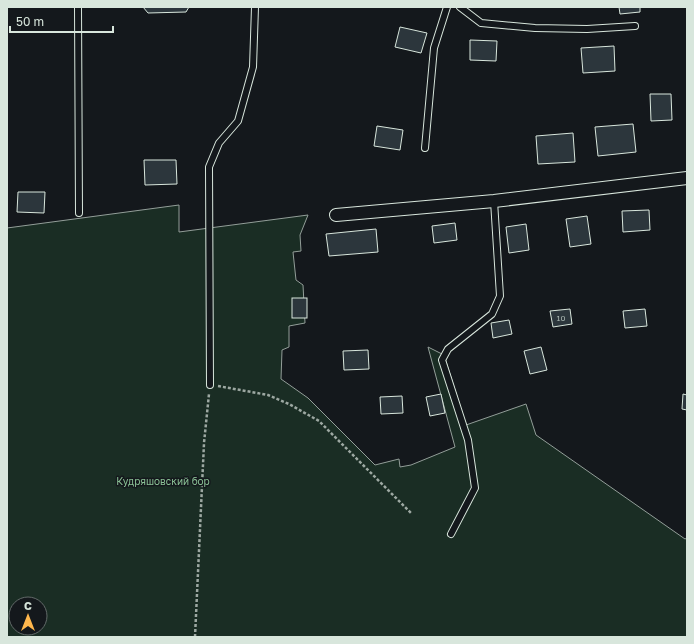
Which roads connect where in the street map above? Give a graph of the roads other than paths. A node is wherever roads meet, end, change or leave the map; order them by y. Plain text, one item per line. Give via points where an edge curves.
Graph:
1 (78, 7) edge
2 (255, 7) edge
3 (447, 7) edge
4 (460, 7) edge
5 (635, 26) dead end
6 (425, 148) dead end
7 (687, 178) edge
8 (494, 201) junction
9 (79, 213) dead end
10 (336, 215) dead end
11 (210, 385) road end
12 (451, 534) dead end

1 - 9 lane
2 - 11 lane via 253,67 238,121 219,143 209,167
3 - 6 lane via 434,48
4 - 5 lane via 481,23 579,29
7 - 8 street
8 - 10 street
8 - 12 lane via 500,296 492,314 448,349 442,360 468,440 475,488

